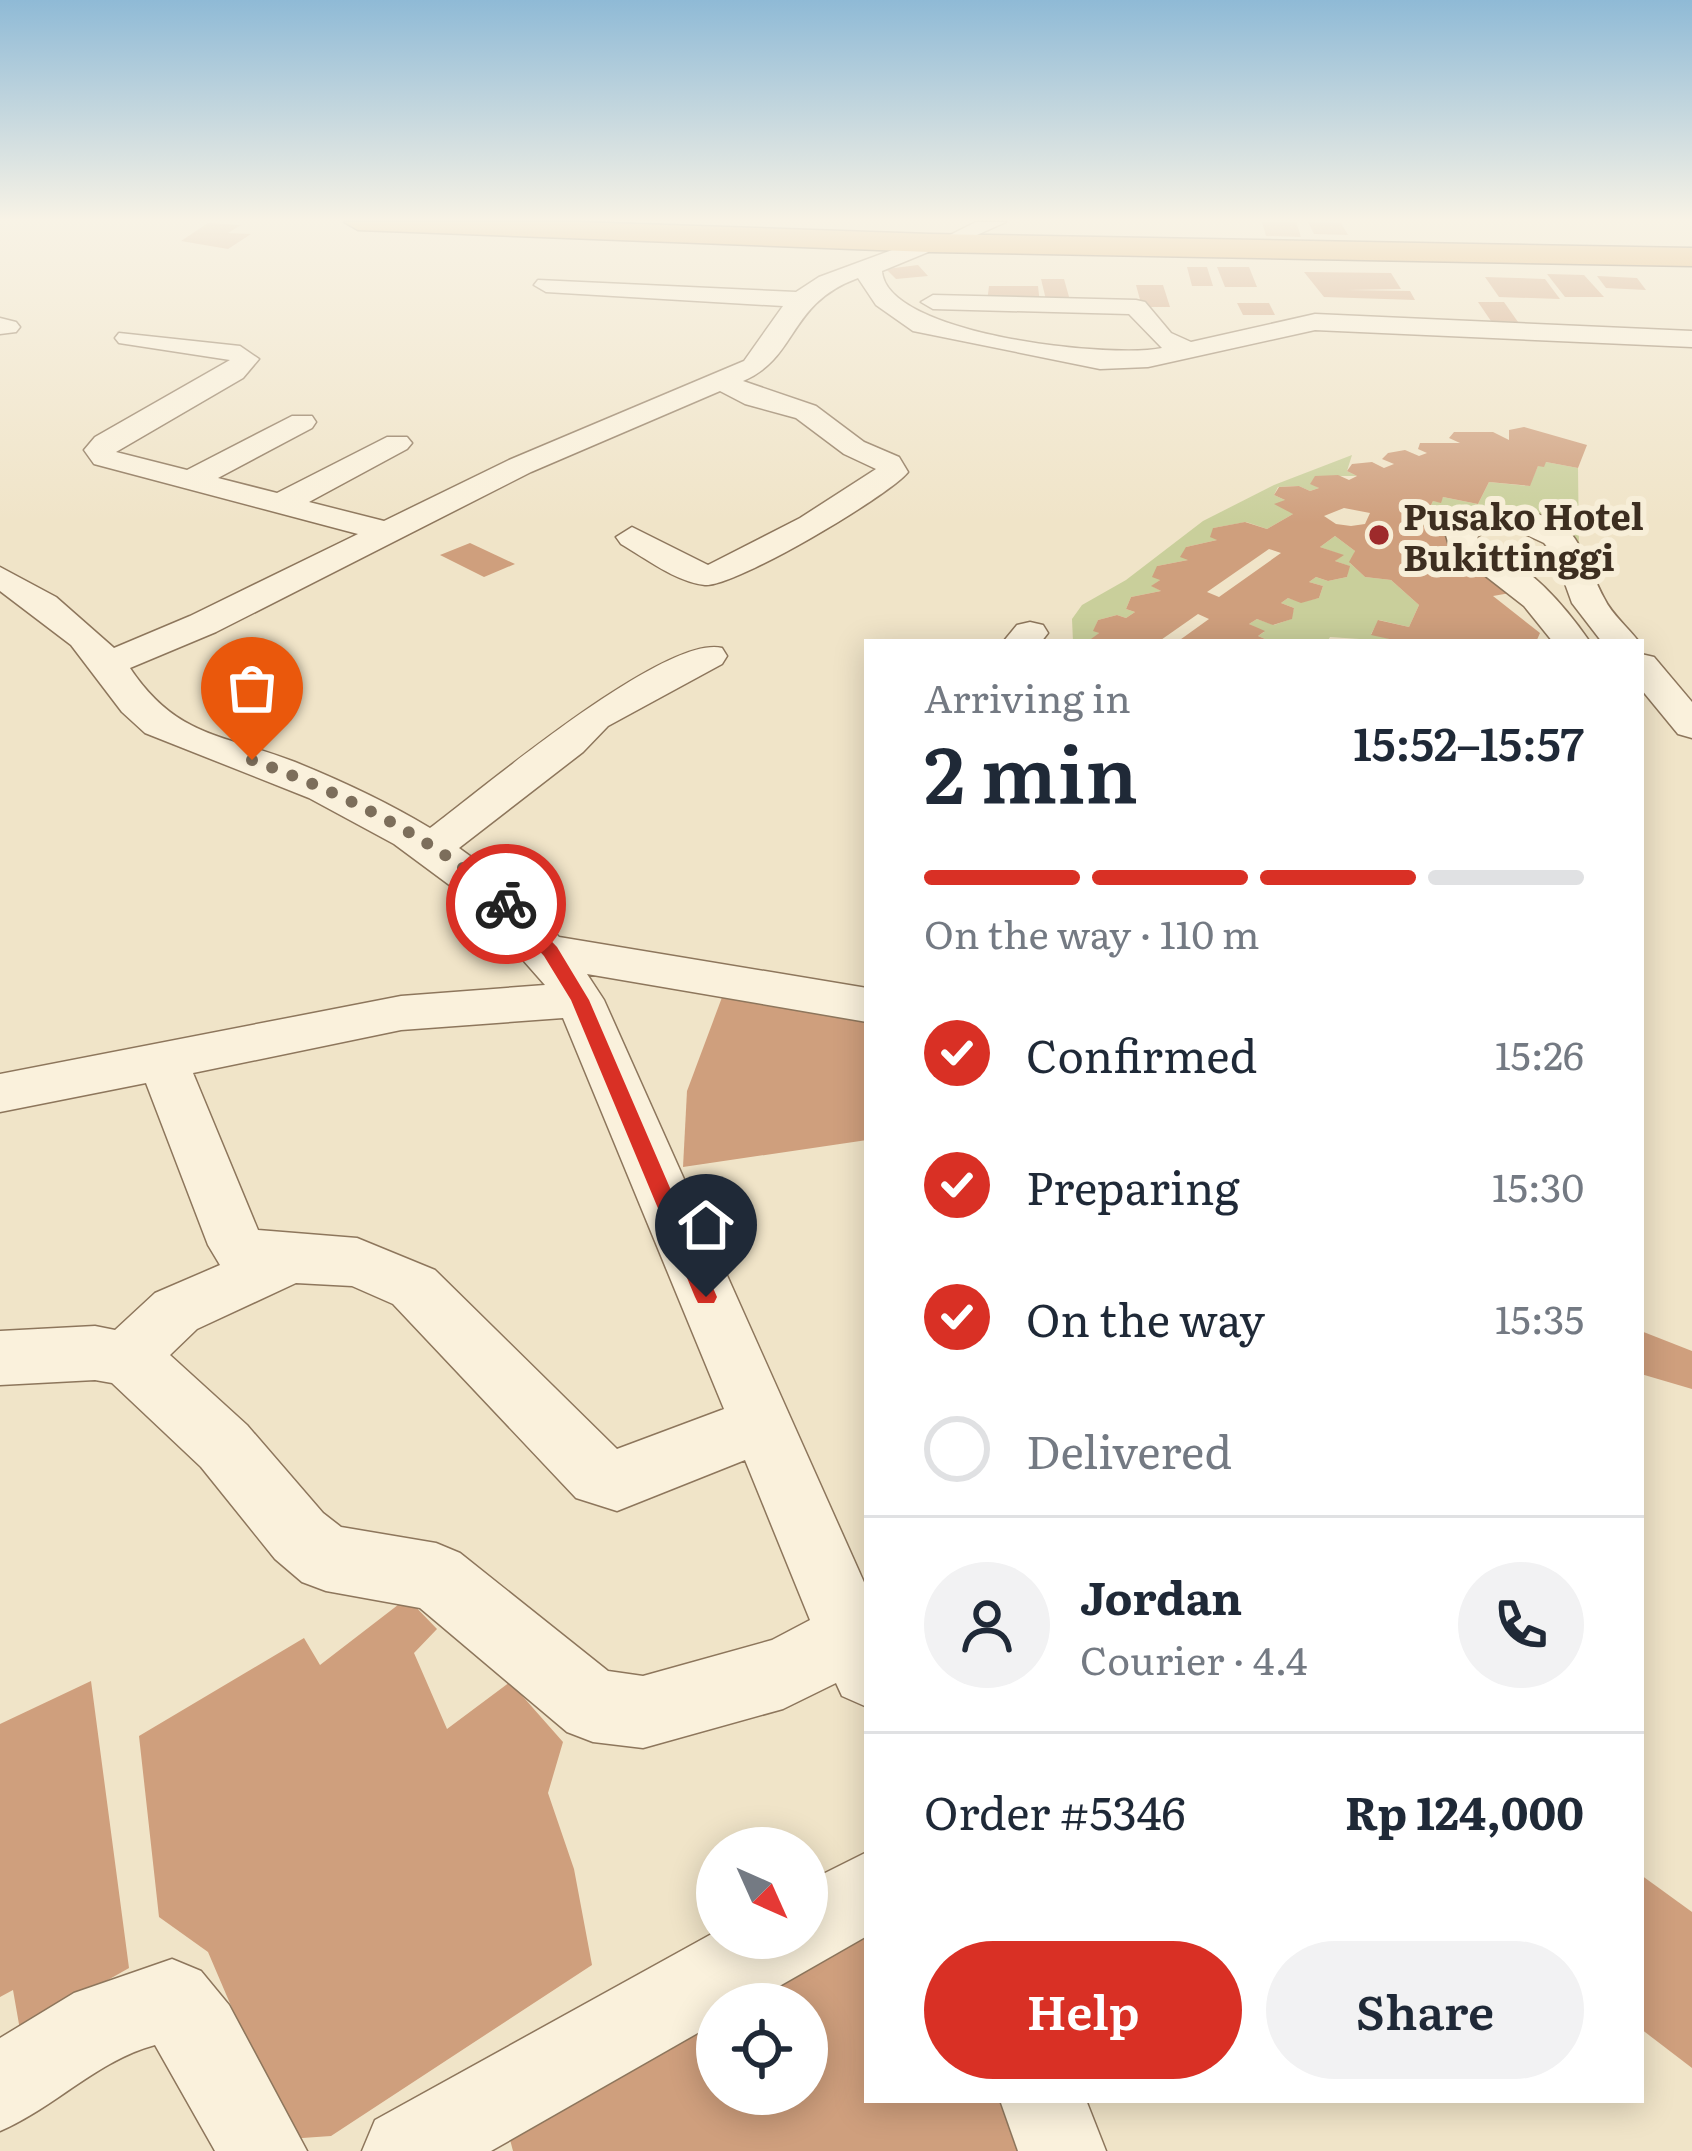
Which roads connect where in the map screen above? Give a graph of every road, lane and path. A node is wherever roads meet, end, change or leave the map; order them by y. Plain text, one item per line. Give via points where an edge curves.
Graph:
1 (786, 322) edge
2 (918, 322) edge
3 (1149, 322) edge
4 (1313, 322) edge
5 (1323, 322) edge
6 (128, 338) dead end
7 (1692, 339) edge
8 (1187, 350) junction
9 (721, 381) junction
10 (302, 422) dead end
11 (397, 443) dead end
12 (190, 481) junction
13 (283, 503) junction
14 (385, 531) junction
15 (632, 537) dead end
16 (0, 577) edge
17 (1569, 639) edge
18 (1618, 639) edge
19 (709, 656) dead end
20 (108, 664) junction
21 (1644, 669) edge
22 (1692, 725) edge
23 (430, 849) junction
24 (551, 952) junction
25 (580, 1000) junction
26 (864, 1004) edge
27 (163, 1059) junction
28 (0, 1093) edge
29 (291, 1259) junction
30 (0, 1358) edge
31 (126, 1359) junction
32 (762, 1423) junction
33 (860, 1654) edge
34 (864, 1894) edge
35 (828, 1914) edge
36 (748, 1959) edge
37 (0, 2088) edge
38 (1044, 2103) edge
39 (263, 2151) edge
40 (406, 2151) edge
41 (1062, 2151) edge

1 - 9 street via 762,360
2 - 8 street via 1100,361
3 - 8 street
4 - 8 street
5 - 7 street
6 - 12 street via 246,359 99,450
9 - 14 street
9 - 15 street via 806,412 893,472 712,576
10 - 12 street
11 - 13 street
12 - 13 street
13 - 14 street
14 - 20 street
16 - 20 street via 78,632
17 - 18 street via 1461,532 1494,519 1556,536 1592,608
19 - 23 street via 594,718
20 - 23 street via 135,709 164,728 281,771
21 - 22 street
23 - 24 street via 500,898
24 - 25 street
24 - 26 street
25 - 27 street via 401,1013
25 - 32 street
27 - 28 street
27 - 29 street via 236,1244 248,1254
29 - 31 street via 176,1311
29 - 32 street via 357,1262 415,1286 599,1476 636,1475
30 - 31 street
31 - 33 street via 224,1446 326,1558 436,1576 592,1706 643,1712
32 - 33 street
34 - 35 street
36 - 40 street
37 - 39 street via 99,2025 172,2000
38 - 41 street

